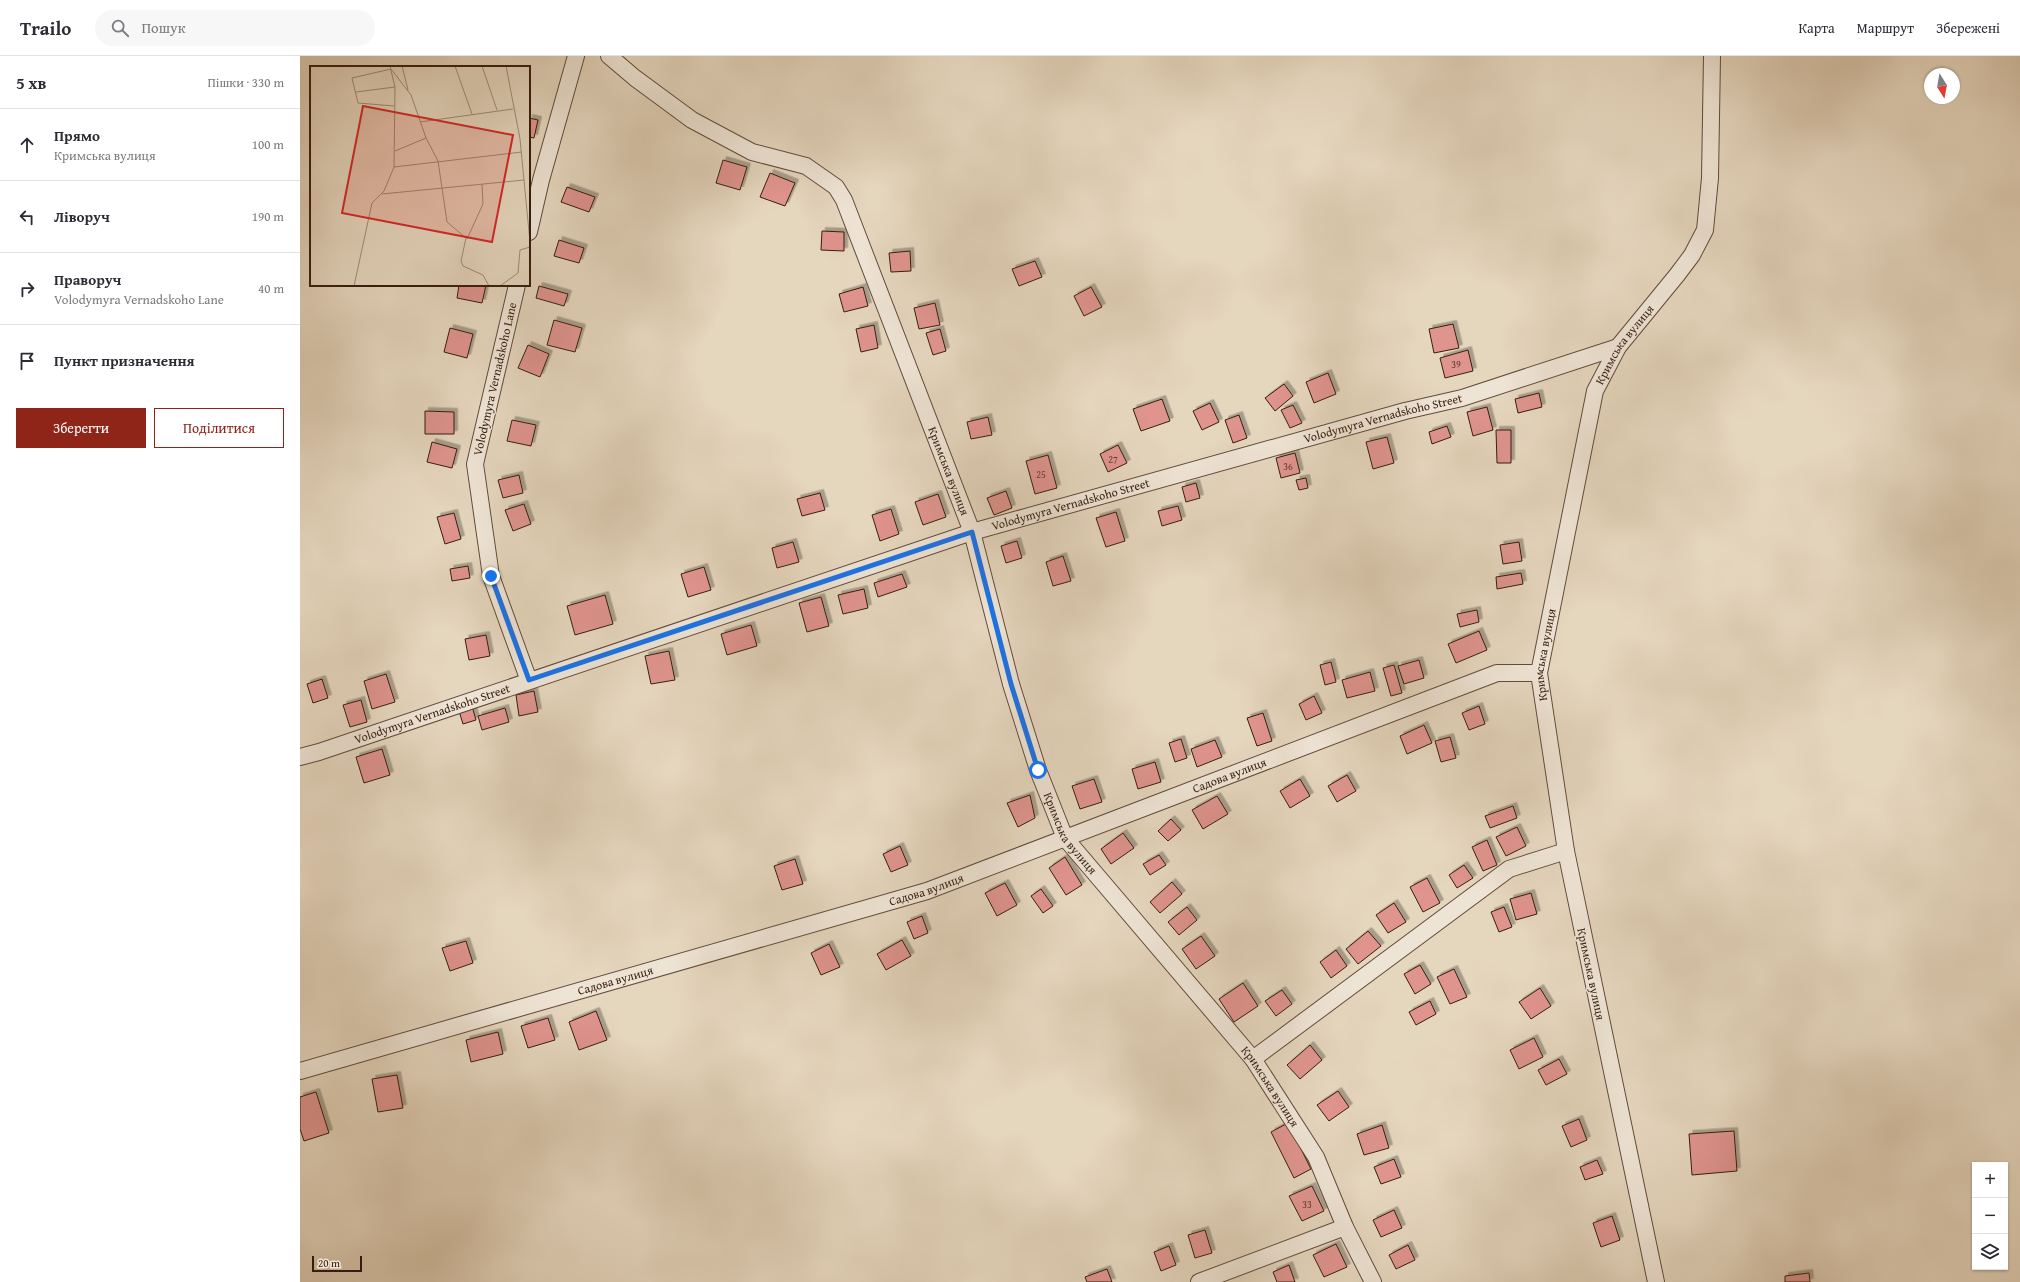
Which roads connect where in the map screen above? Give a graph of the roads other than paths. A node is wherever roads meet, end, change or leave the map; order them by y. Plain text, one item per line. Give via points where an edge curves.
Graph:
1 (576, 56) edge
2 (609, 56) edge
3 (1712, 56) edge
4 (530, 228) edge
5 (517, 286) edge
6 (1618, 347) junction
7 (972, 532) junction
8 (1539, 673) junction
9 (529, 680) junction
10 (300, 757) edge
11 (1065, 838) junction
12 (1566, 852) junction
13 (1253, 1058) junction
14 (300, 1071) edge
15 (1345, 1227) junction
16 (1199, 1282) edge
17 (1373, 1282) edge
18 (1656, 1282) edge

1 - 4 street
2 - 7 street, Кримська вулиця via 692,120 752,152 806,166 836,187 844,200
3 - 6 street, Кримська вулиця via 1710,178 1705,230 1692,255
5 - 9 street, Volodymyra Vernadskoho Lane via 475,464 491,576
6 - 7 street, Volodymyra Vernadskoho Street via 1462,398 1405,411
6 - 8 street, Кримська вулиця via 1595,391
7 - 9 street, Volodymyra Vernadskoho Street
7 - 11 street, Кримська вулиця via 1011,684 1038,770
8 - 11 street, Садова вулиця via 1497,673
8 - 12 street, Кримська вулиця
9 - 10 street, Volodymyra Vernadskoho Street
11 - 13 street, Кримська вулиця
11 - 14 street, Садова вулиця via 927,891
12 - 13 street via 1509,869
12 - 18 street, Кримська вулиця
13 - 15 street, Кримська вулиця via 1316,1157
15 - 16 street
15 - 17 street, Кримська вулиця

